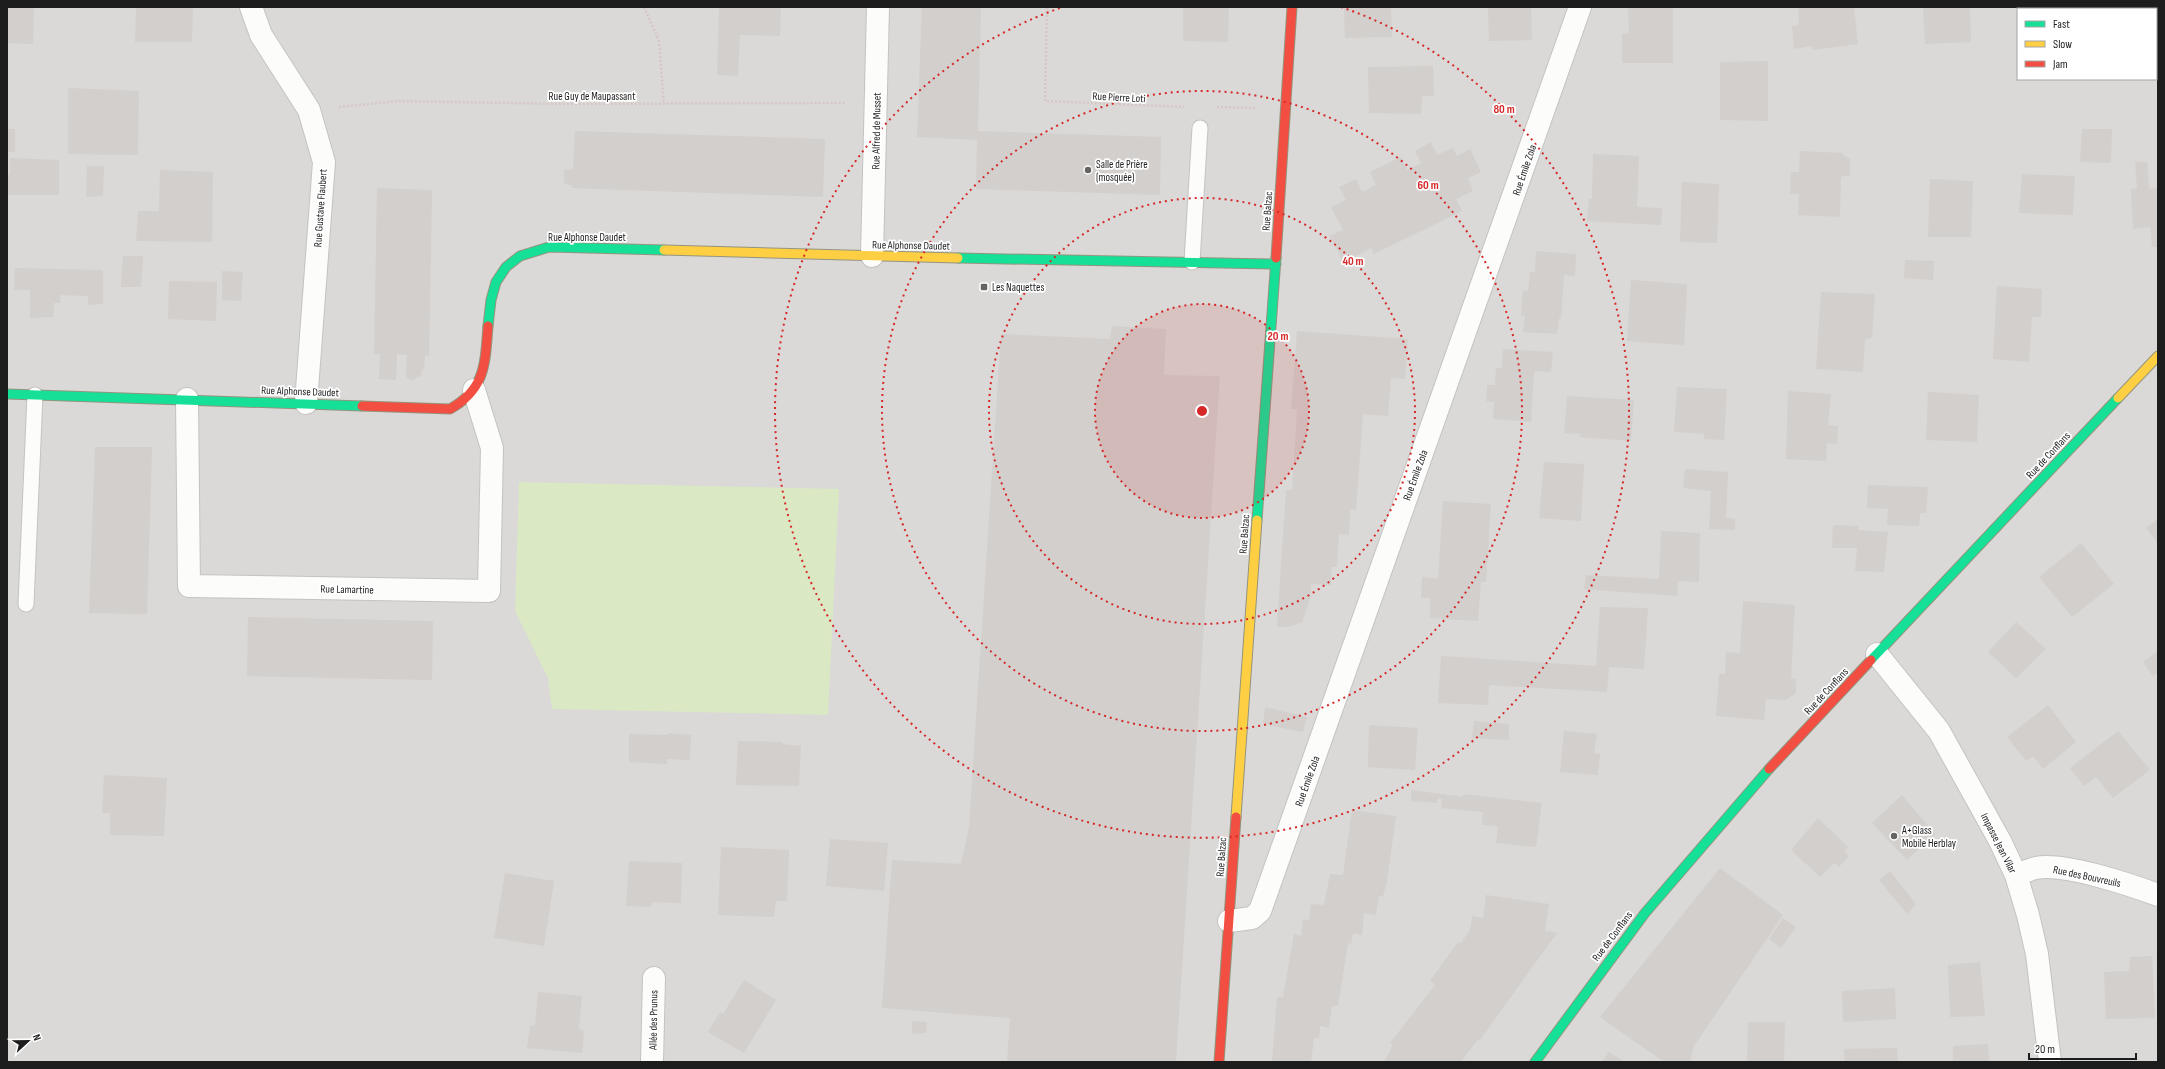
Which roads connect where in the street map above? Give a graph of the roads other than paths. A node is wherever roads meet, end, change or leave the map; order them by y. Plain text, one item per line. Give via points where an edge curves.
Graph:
1 (251, 7) edge
2 (878, 7) edge
3 (1292, 7) edge
4 (1580, 7) edge
5 (1200, 128) dead end
6 (872, 256) junction
7 (1192, 262) junction
8 (1276, 264) junction
9 (2158, 356) edge
10 (474, 390) junction
11 (7, 394) edge
12 (35, 395) junction
13 (187, 399) junction
14 (306, 403) junction
15 (26, 604) dead end
16 (1877, 654) junction
17 (2016, 875) junction
18 (2158, 895) edge
19 (1229, 921) junction
20 (654, 978) dead end
21 (652, 1062) edge
22 (1219, 1062) edge
23 (1535, 1062) edge
24 (2050, 1062) edge

1 - 14 street, Rue Gustave Flaubert via 260,35 309,110 324,162
2 - 6 street, Rue Alfred de Musset
3 - 8 street, Rue Balzac
4 - 19 street, Rue Émile Zola via 1260,911 1247,919
5 - 7 lane
6 - 7 street, Rue Alphonse Daudet
6 - 10 street, Rue Alphonse Daudet via 549,247 520,256 506,268 495,283 482,370
7 - 8 street, Rue Alphonse Daudet
8 - 19 street, Rue Balzac
9 - 16 street, Rue de Conflans
10 - 13 street, Rue Lamartine via 492,448 489,591 189,586
10 - 14 street, Rue Alphonse Daudet via 463,402 450,409
11 - 12 street, Rue Alphonse Daudet
12 - 13 street, Rue Alphonse Daudet
12 - 15 lane
13 - 14 street, Rue Alphonse Daudet
16 - 17 street, Impasse Jean Vilar via 1939,731
16 - 23 street, Rue de Conflans via 1761,777 1645,913
17 - 18 street, Rue des Bouvreuils via 2037,868 2056,867 2124,883
17 - 24 street, Impasse Jean Vilar via 2037,954
19 - 22 street, Rue Balzac
20 - 21 street, Allée des Prunus

